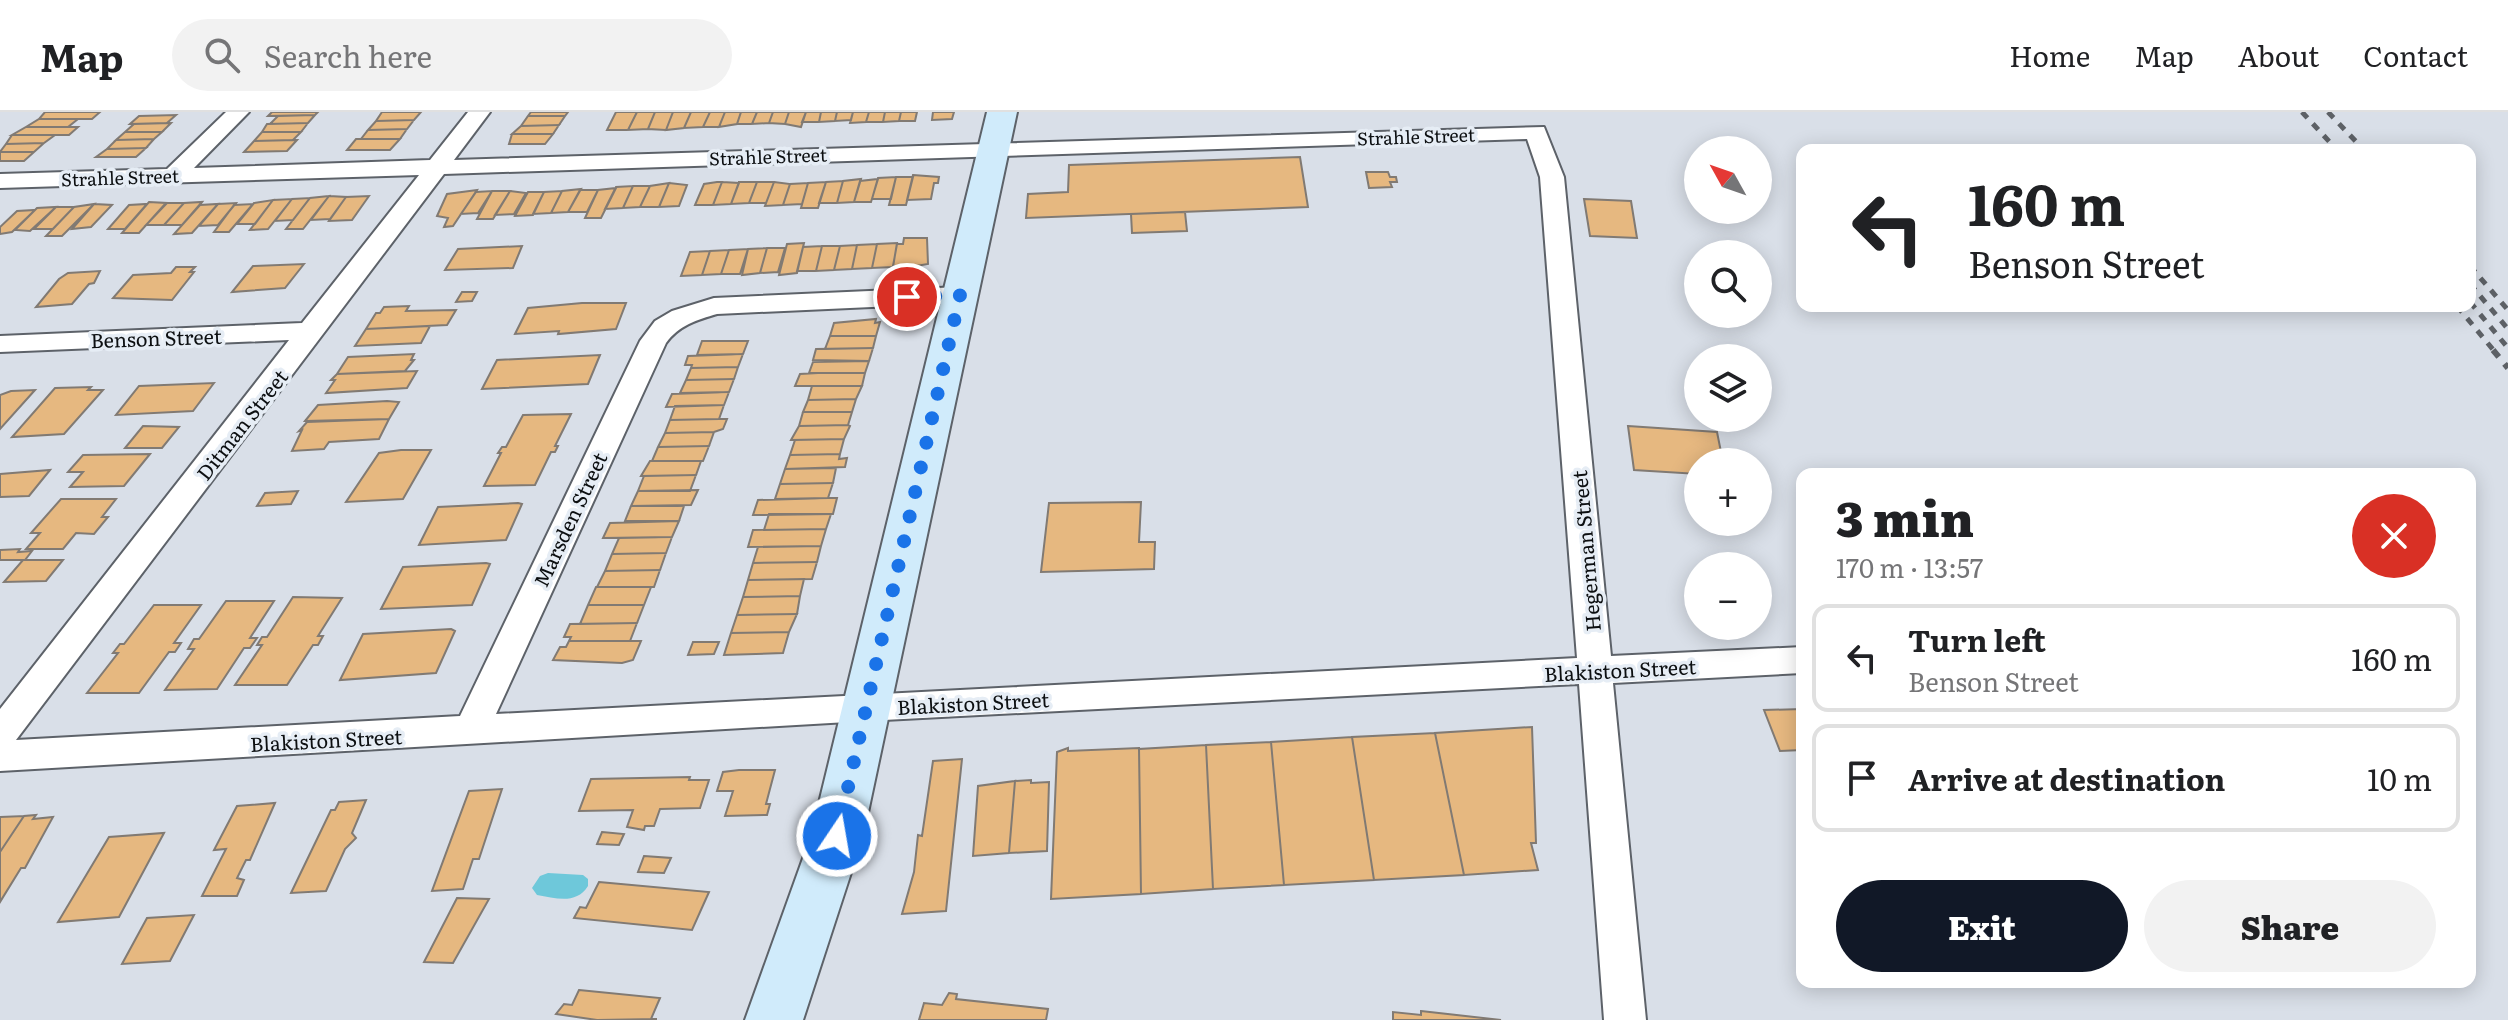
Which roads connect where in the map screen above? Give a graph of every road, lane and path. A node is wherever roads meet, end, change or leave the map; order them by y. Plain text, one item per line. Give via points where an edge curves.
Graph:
1 (238, 112) edge
2 (479, 112) edge
3 (998, 131) edge
4 (1536, 132) joint
5 (438, 166) junction
6 (174, 175) junction
7 (0, 181) edge
8 (960, 295) junction
9 (313, 331) junction
10 (0, 344) edge
11 (1796, 660) edge
12 (1595, 671) junction
13 (865, 707) junction
14 (470, 731) junction
15 (0, 735) edge
16 (0, 756) edge
17 (774, 1020) edge
18 (1625, 1020) edge

1 - 6 street
2 - 5 street, Ditman Street
3 - 4 street, Strahle Street
3 - 5 street, Strahle Street
3 - 8 street
4 - 12 street, Hegerman Street via 1552,177
5 - 6 street, Strahle Street
5 - 9 street, Ditman Street
6 - 7 street, Strahle Street
8 - 13 street
8 - 14 street, Marsden Street via 714,306 664,327
9 - 10 street, Benson Street
9 - 15 street, Ditman Street
11 - 12 street, Blakiston Street
12 - 13 street, Blakiston Street
12 - 18 street, Hegerman Street
13 - 14 street, Blakiston Street
13 - 17 street via 837,836
14 - 16 street, Blakiston Street

